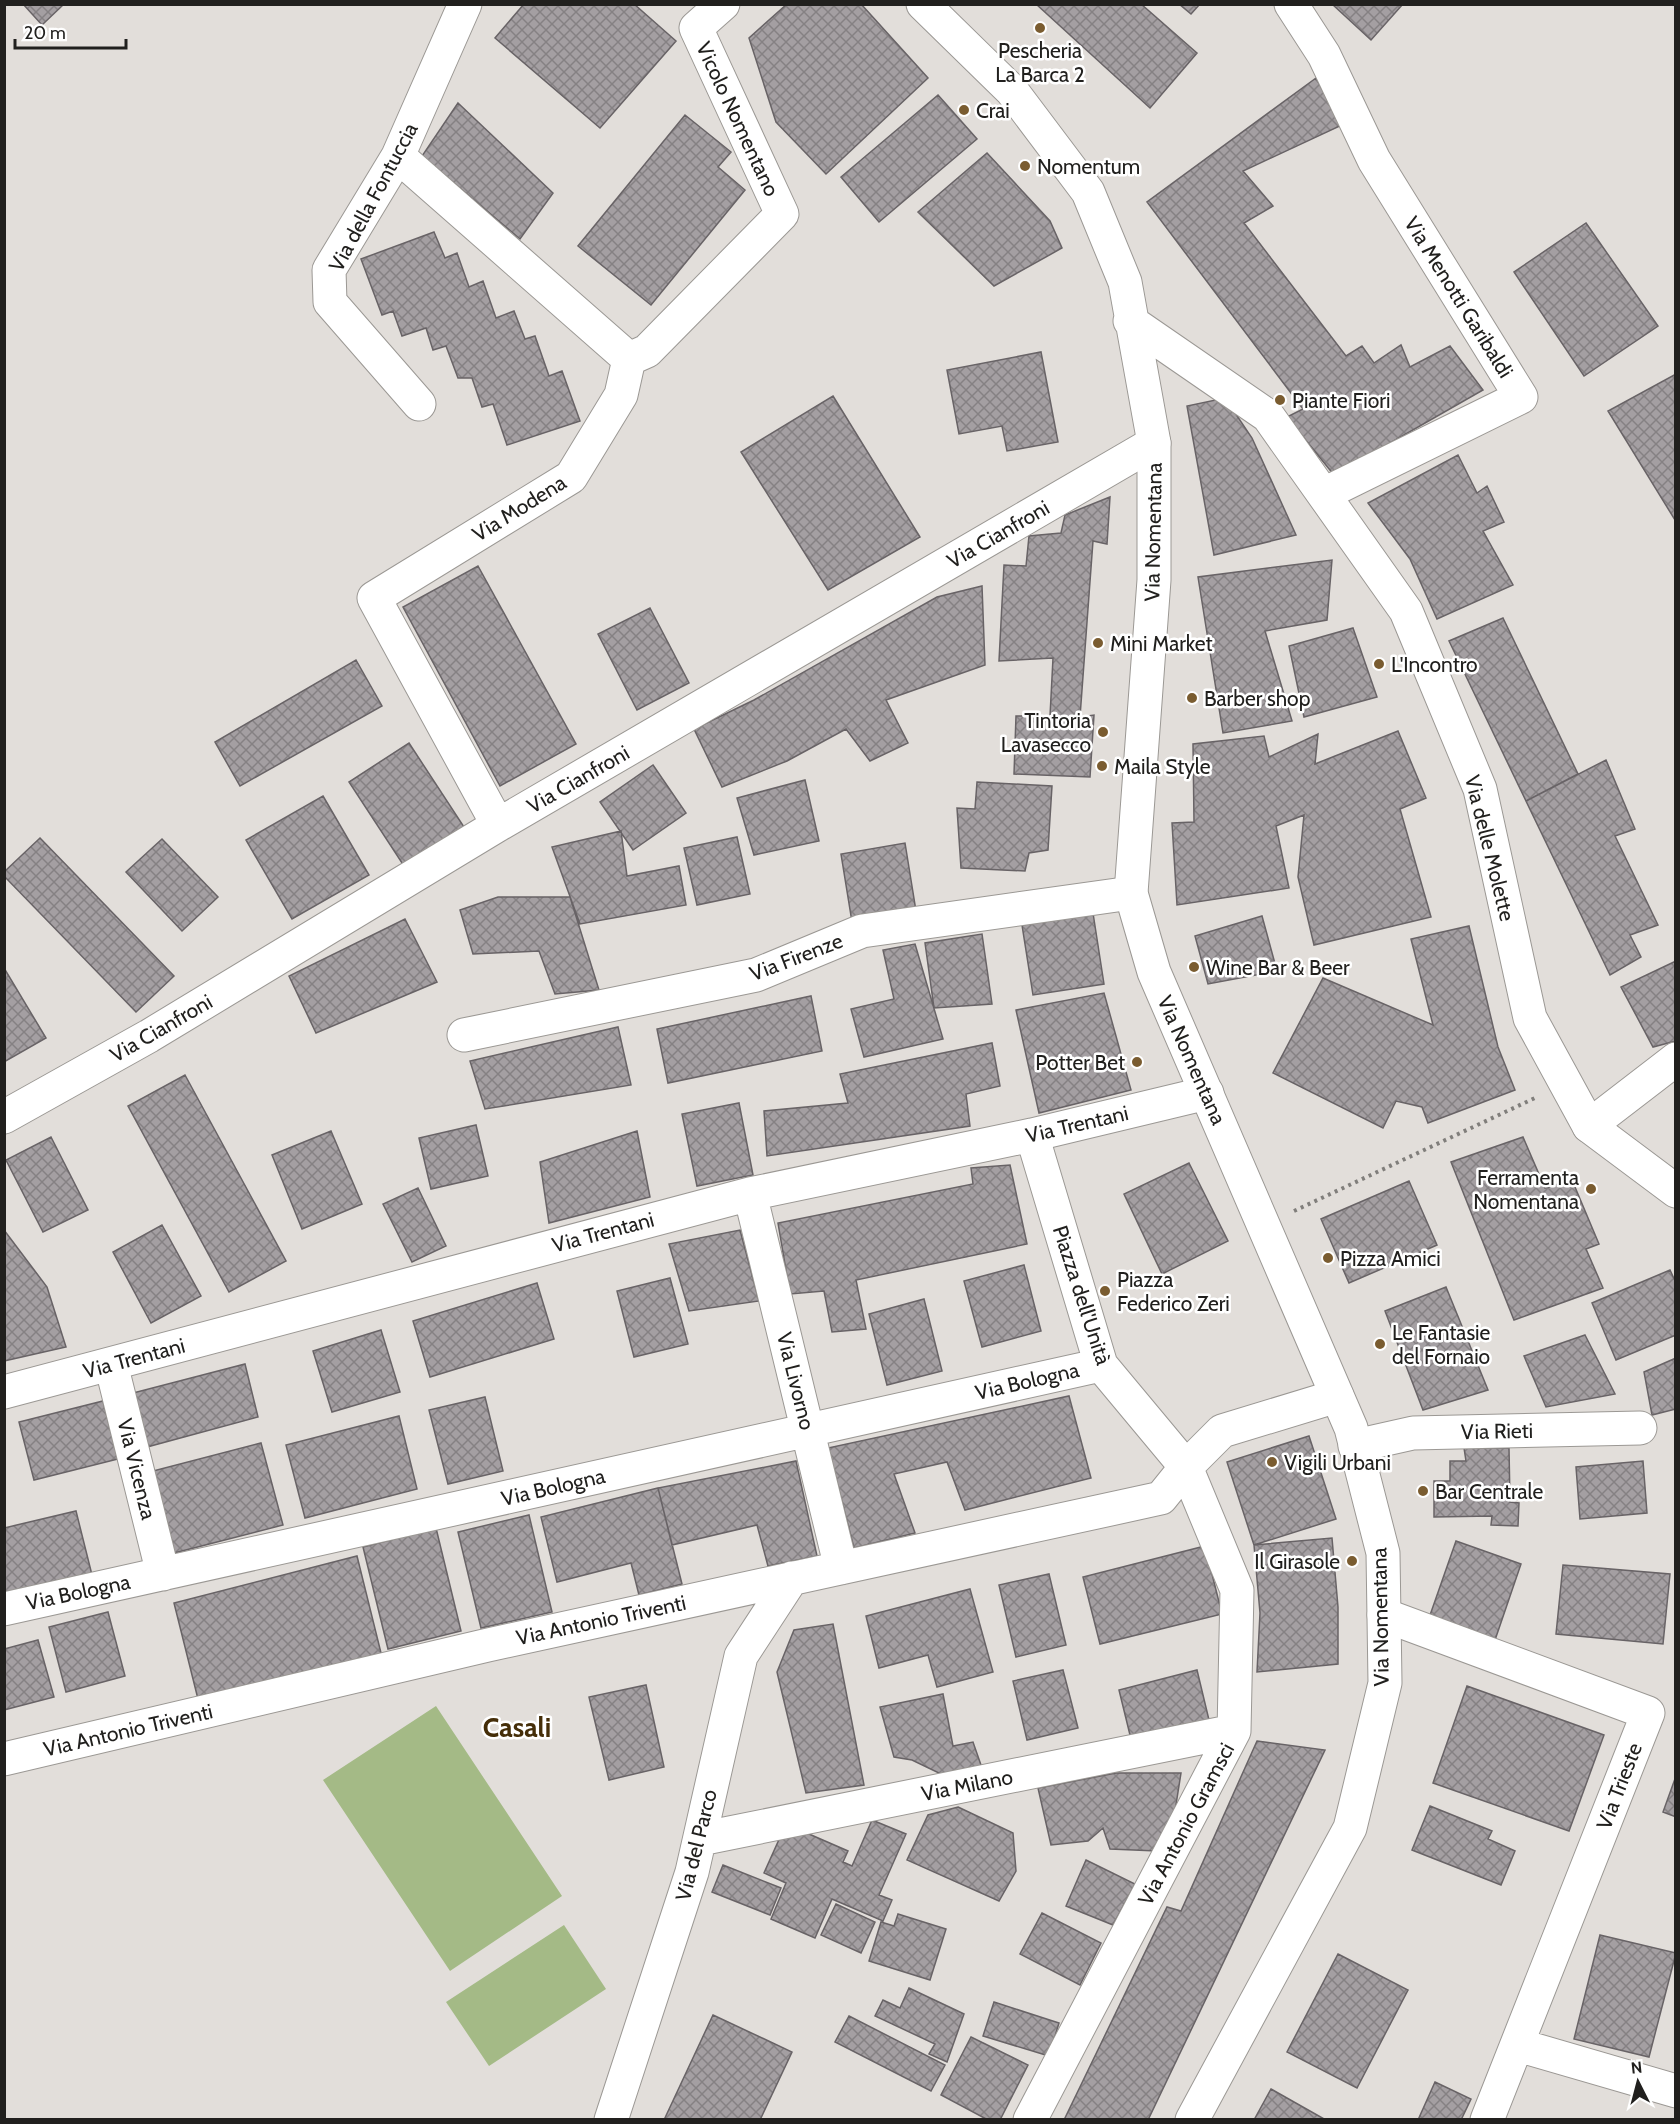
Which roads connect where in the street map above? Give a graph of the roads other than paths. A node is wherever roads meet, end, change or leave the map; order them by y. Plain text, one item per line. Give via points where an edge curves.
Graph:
1 (465, 4) edge
2 (723, 4) edge
3 (922, 4) edge
4 (1291, 4) edge
5 (398, 156) junction
6 (1130, 321) junction
7 (629, 359) junction
8 (419, 404) dead end
9 (1154, 443) junction
10 (1324, 494) junction
11 (498, 825) junction
12 (1131, 893) junction
13 (464, 1035) dead end
14 (1676, 1059) edge
15 (1207, 1093) junction
16 (4, 1117) edge
17 (1589, 1126) junction
18 (1032, 1135) junction
19 (1676, 1191) edge
20 (750, 1194) junction
21 (111, 1364) junction
22 (1101, 1365) junction
23 (4, 1392) edge
24 (1337, 1396) junction
25 (1640, 1428) dead end
26 (808, 1430) junction
27 (1355, 1446) junction
28 (1185, 1467) junction
29 (841, 1568) junction
30 (163, 1574) junction
31 (792, 1578) junction
32 (4, 1609) edge
33 (1384, 1615) junction
34 (1234, 1731) junction
35 (4, 1760) edge
36 (700, 1839) junction
37 (1518, 2045) junction
38 (1676, 2091) edge
39 (611, 2120) edge
40 (1030, 2120) edge
41 (1192, 2120) edge
42 (1487, 2120) edge

1 - 5 street, Via della Fontuccia
2 - 7 street, Vicolo Nomentano via 696,28 782,214 647,351
3 - 6 street, Via Nomentana via 1012,91 1088,192 1125,282
4 - 10 street, Via Menotti Garibaldi via 1324,55 1374,160 1521,397
5 - 7 street
5 - 8 street, Via della Fontuccia via 329,270 330,302
6 - 9 street, Via Nomentana
6 - 10 street, Via delle Molette via 1268,416
7 - 11 street, Via Modena via 621,395 571,477 374,598
9 - 11 street, Via Cianfroni
9 - 12 street, Via Nomentana via 1154,580
10 - 17 street, Via delle Molette via 1406,611 1480,789 1530,1018
11 - 16 street, Via Cianfroni via 149,1036
12 - 13 street, Via Firenze via 862,931 756,975
12 - 15 street, Via Nomentana via 1154,972
14 - 17 street
15 - 18 street, Via Trentani
15 - 24 street, Via Nomentana
17 - 19 street, Via delle Molette
18 - 20 street, Via Trentani
18 - 22 street, Piazza dell'Unità
20 - 21 street, Via Trentani
20 - 26 street, Via Livorno
21 - 23 street, Via Trentani
21 - 30 street, Via Vicenza
22 - 26 street, Via Bologna
22 - 28 street, Piazza dell'Unità
24 - 27 street, Via Nomentana
24 - 28 street via 1222,1431
25 - 27 street, Via Rieti via 1413,1433
26 - 29 street, Via Livorno
26 - 30 street, Via Bologna
27 - 33 street, Via Nomentana via 1383,1553
28 - 29 street, Via Antonio Triventi via 1161,1498
28 - 34 street, Via Antonio Gramsci via 1237,1590
29 - 31 street, Via Antonio Triventi
30 - 32 street, Via Bologna
31 - 35 street, Via Antonio Triventi via 488,1645
31 - 36 street, Via del Parco via 741,1656
33 - 37 street, Via Trieste via 1648,1713
33 - 41 street, Via Nomentana via 1384,1683 1350,1828
34 - 36 street, Via Milano
34 - 40 street, Via Antonio Gramsci
36 - 39 street, Via del Parco
37 - 38 street
37 - 42 street, Via Trieste

